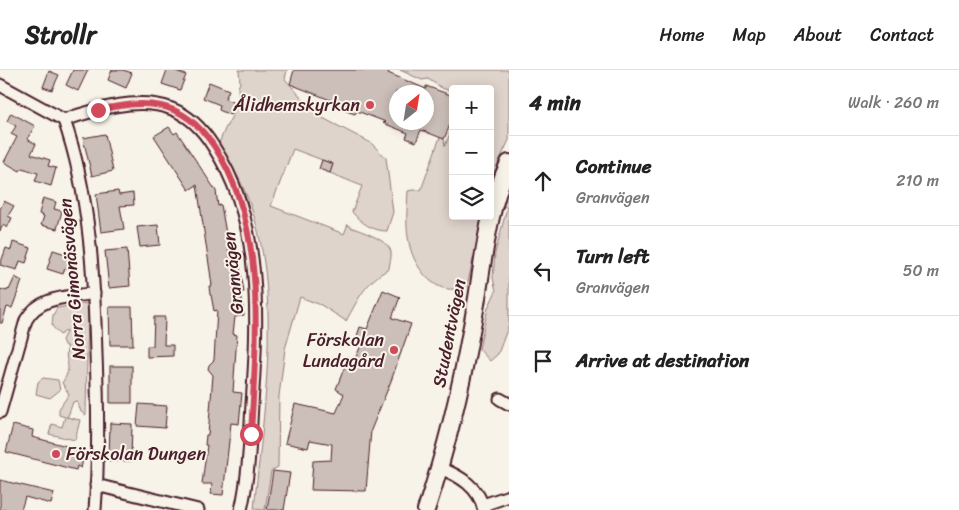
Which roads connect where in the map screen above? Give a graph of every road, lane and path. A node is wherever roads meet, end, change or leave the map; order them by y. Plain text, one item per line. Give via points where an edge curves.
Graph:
1 (0, 85) edge
2 (64, 120) junction
3 (509, 163) edge
4 (94, 293) junction
5 (0, 412) edge
6 (440, 468) junction
7 (96, 485) junction
8 (509, 496) edge
9 (483, 508) edge
10 (94, 510) edge
11 (198, 510) edge
12 (241, 510) edge
13 (426, 510) edge

1 - 2 street
2 - 4 street, Norra Gimonäsvägen via 83,194
2 - 12 street, Granvägen via 123,105 160,105 181,113 198,126 228,169 247,230 255,314 251,434
3 - 6 street, Studentvägen via 490,222 466,358
4 - 5 street via 46,301 30,312
4 - 7 street, Norra Gimonäsvägen via 98,397
6 - 9 street via 463,479 477,494
6 - 13 street, Studentvägen
7 - 10 street, Norra Gimonäsvägen
7 - 11 street
8 - 9 street

